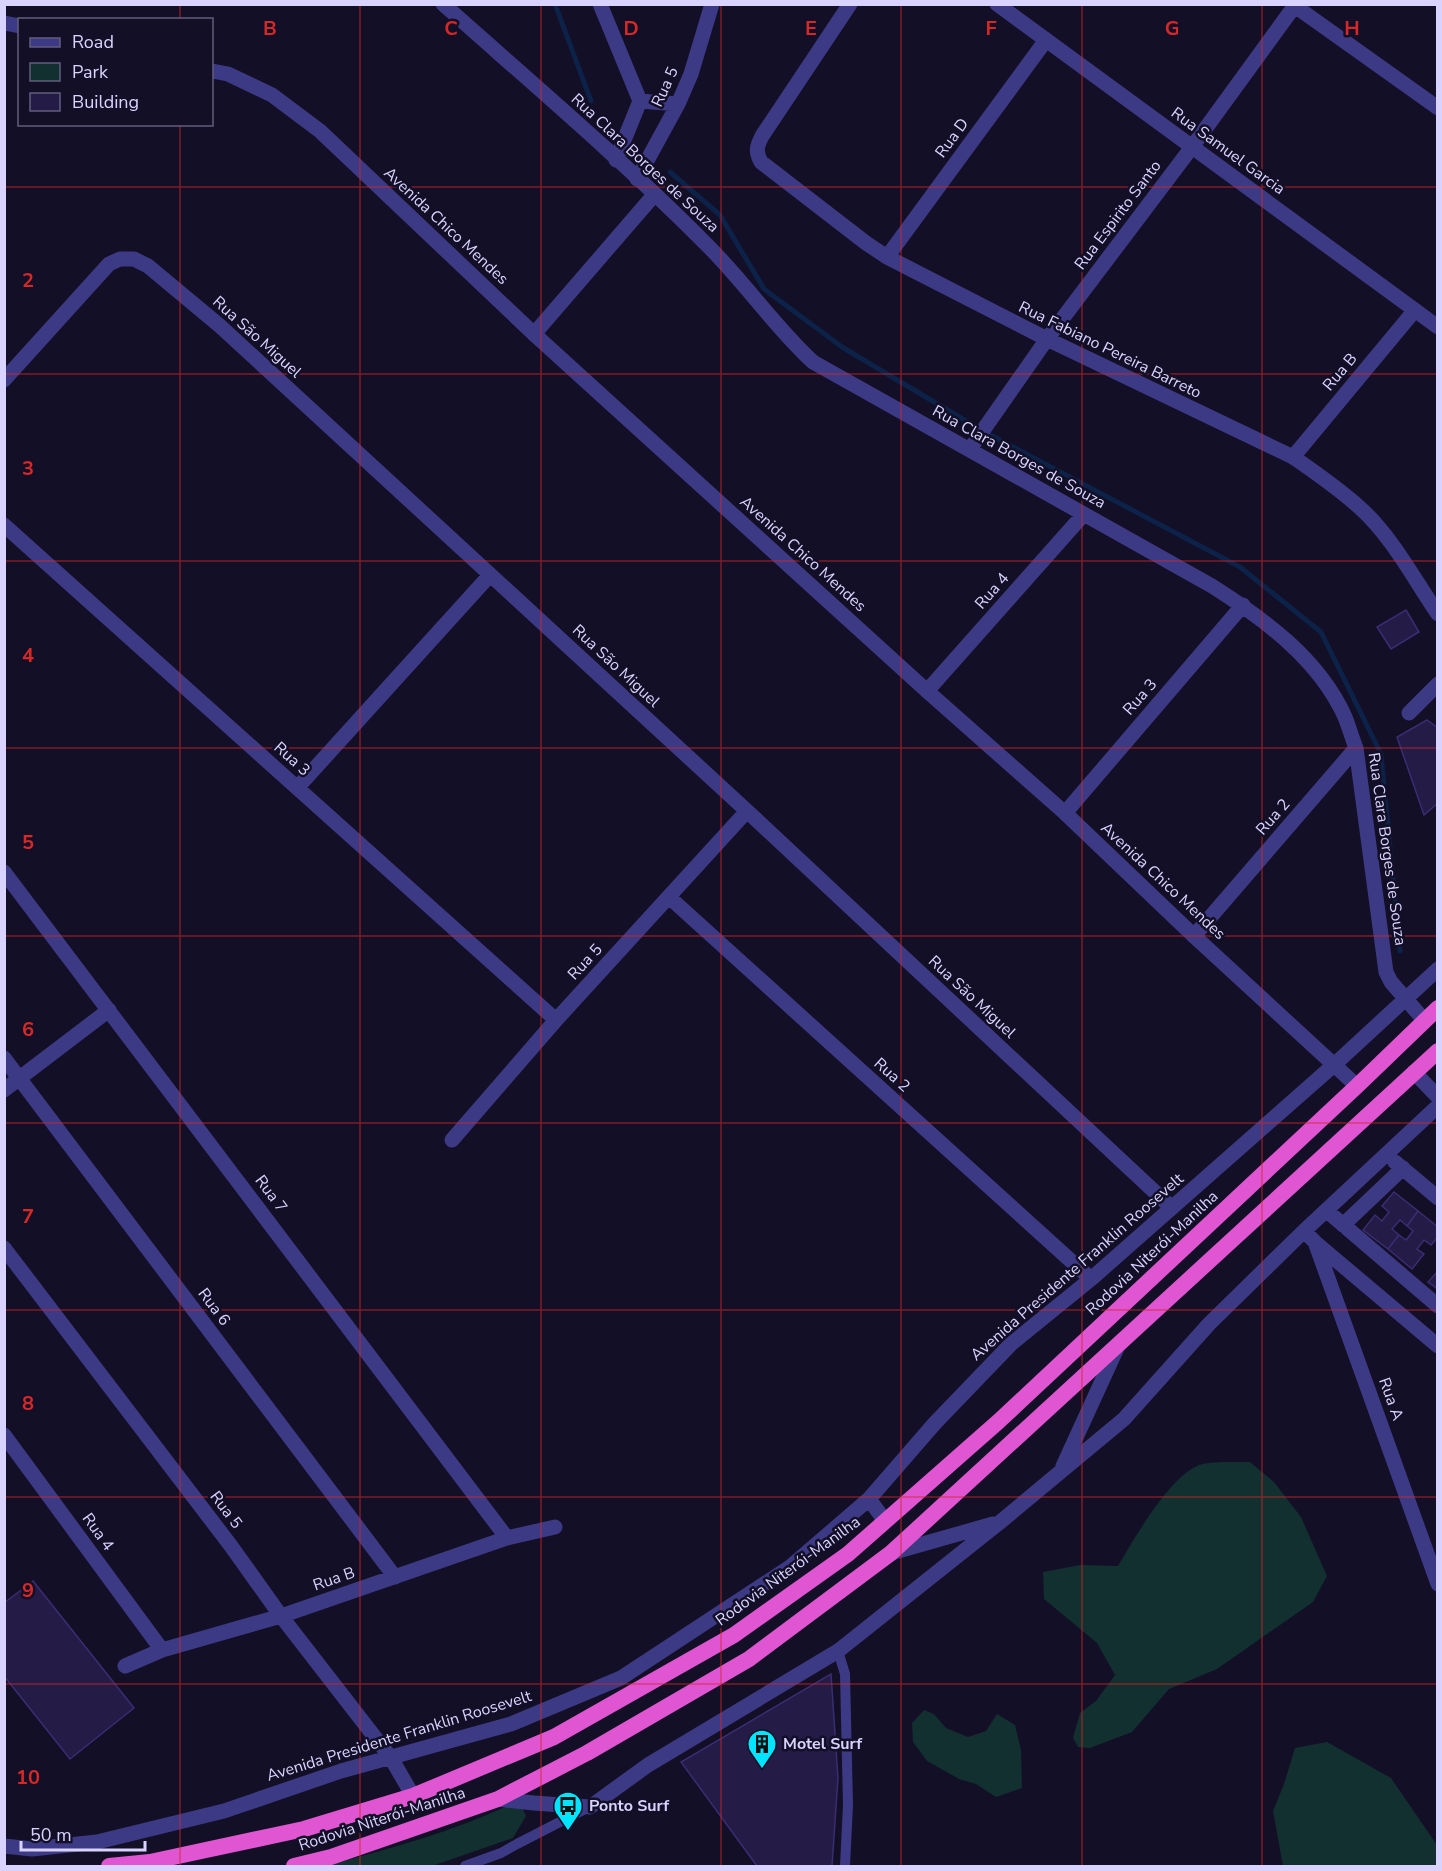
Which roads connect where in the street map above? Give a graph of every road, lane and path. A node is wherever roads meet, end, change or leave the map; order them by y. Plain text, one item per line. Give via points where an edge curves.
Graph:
1 (443, 4) edge
2 (600, 4) edge
3 (712, 4) edge
4 (850, 4) edge
5 (998, 4) edge
6 (1294, 5) edge
7 (1046, 40) junction
8 (213, 70) edge
9 (640, 101) junction
10 (678, 104) junction
11 (1437, 108) edge
12 (1192, 147) junction
13 (616, 160) junction
14 (637, 179) junction
15 (654, 195) junction
16 (887, 257) junction
17 (1415, 310) junction
18 (1437, 327) edge
19 (534, 334) junction
20 (1047, 339) junction
21 (4, 380) edge
22 (974, 444) junction
23 (1293, 457) junction
24 (1084, 514) junction
25 (4, 525) edge
26 (490, 575) junction
27 (1243, 605) junction
28 (1437, 614) edge
29 (1437, 684) edge
30 (927, 692) junction
31 (1409, 712) dead end
32 (1356, 748) junction
33 (297, 788) junction
34 (747, 811) junction
35 (1065, 813) junction
36 (4, 872) edge
37 (669, 897) junction
38 (1194, 936) junction
39 (1437, 969) edge
40 (1406, 999) junction
41 (1437, 1008) edge
42 (109, 1010) junction
43 (556, 1020) junction
44 (1424, 1020) junction
45 (1437, 1051) edge
46 (4, 1058) edge
47 (1335, 1064) junction
48 (1414, 1072) junction
49 (20, 1078) junction
50 (1357, 1086) junction
51 (4, 1090) edge
52 (1437, 1096) edge
53 (1437, 1106) edge
54 (452, 1140) dead end
55 (1386, 1154) junction
56 (1403, 1168) junction
57 (1437, 1198) edge
58 (1172, 1208) junction
59 (1327, 1211) junction
60 (1343, 1225) junction
61 (1309, 1237) junction
62 (4, 1248) edge
63 (1090, 1279) junction
64 (1437, 1306) edge
65 (1118, 1345) junction
66 (1437, 1346) edge
67 (4, 1435) edge
68 (1060, 1472) junction
69 (869, 1499) junction
70 (885, 1521) junction
71 (999, 1523) junction
72 (555, 1527) dead end
73 (507, 1538) junction
74 (891, 1553) junction
75 (395, 1577) junction
76 (1437, 1584) edge
77 (281, 1616) junction
78 (162, 1650) junction
79 (838, 1651) junction
80 (125, 1666) dead end
81 (391, 1758) junction
82 (413, 1796) junction
83 (498, 1799) junction
84 (590, 1807) junction
85 (4, 1846) edge
86 (109, 1866) edge
87 (294, 1866) edge
88 (465, 1866) edge
89 (845, 1866) edge

1 - 13 street, Rua Clara Borges de Souza
2 - 9 street
3 - 10 street, Rua 5
4 - 16 street, Rua Fabiano Pereira Barreto via 762,136 757,155 761,162
5 - 7 street, Rua Samuel Garcia
6 - 11 street
6 - 12 street, Rua Espirito Santo
7 - 12 street, Rua Samuel Garcia
7 - 16 street, Rua D
8 - 19 street, Avenida Chico Mendes via 272,95 320,131
9 - 10 street
9 - 13 street
10 - 14 street, Rua 5
12 - 17 street, Rua Samuel Garcia
12 - 20 street, Rua Espirito Santo
13 - 14 street, Rua Clara Borges de Souza
14 - 15 street, Rua Clara Borges de Souza
15 - 19 street
15 - 22 street, Rua Clara Borges de Souza via 711,248 791,342 813,362
16 - 20 street, Rua Fabiano Pereira Barreto
17 - 18 street, Rua Samuel Garcia
17 - 23 street, Rua B
19 - 30 street, Avenida Chico Mendes
20 - 22 street, Rua Espirito Santo
20 - 23 street, Rua Fabiano Pereira Barreto
21 - 26 street, Rua São Miguel via 109,264 134,259 148,266 220,326
22 - 24 street, Rua Clara Borges de Souza
23 - 28 street, Rua Fabiano Pereira Barreto via 1361,508 1390,543
24 - 27 street, Rua Clara Borges de Souza
24 - 30 street, Rua 4
25 - 33 street, Rua 3
26 - 33 street
26 - 34 street, Rua São Miguel
27 - 32 street, Rua Clara Borges de Souza via 1284,637 1325,683 1345,717
27 - 35 street, Rua 3
29 - 31 street
30 - 35 street, Avenida Chico Mendes
32 - 38 street, Rua 2
32 - 40 street, Rua Clara Borges de Souza via 1384,962 1391,982
33 - 43 street, Rua 3
34 - 37 street, Rua 5
34 - 58 street, Rua São Miguel
35 - 38 street, Avenida Chico Mendes
36 - 42 street, Rua 7
37 - 43 street, Rua 5
37 - 63 street, Rua 2
38 - 47 street, Avenida Chico Mendes
39 - 40 street, Avenida Presidente Franklin Roosevelt
40 - 44 street, Rua Clara Borges de Souza
40 - 47 street, Avenida Presidente Franklin Roosevelt
41 - 44 highway, Rodovia Niterói-Manilha
42 - 49 street
42 - 73 street, Rua 7
43 - 54 street, Rua 5
44 - 50 highway, Rodovia Niterói-Manilha
45 - 48 highway, Rodovia Niterói-Manilha
46 - 49 street, Rua 6
47 - 50 street, Avenida Chico Mendes
47 - 58 street, Avenida Presidente Franklin Roosevelt
48 - 52 street
48 - 65 highway, Rodovia Niterói-Manilha
49 - 51 street
49 - 75 street, Rua 6
50 - 70 highway, Rodovia Niterói-Manilha via 999,1421
53 - 55 street
55 - 56 street
55 - 59 street
56 - 57 street
56 - 60 street
58 - 63 street, Avenida Presidente Franklin Roosevelt
59 - 60 street
59 - 61 street
60 - 64 street
61 - 66 street
61 - 68 street via 1209,1324 1124,1419
61 - 76 street, Rua A
62 - 77 street, Rua 5
63 - 69 street, Avenida Presidente Franklin Roosevelt via 1011,1344
65 - 68 street
65 - 74 highway, Rodovia Niterói-Manilha
67 - 78 street, Rua 4
68 - 71 street
69 - 70 street
69 - 81 street, Avenida Presidente Franklin Roosevelt via 790,1567 621,1678 511,1724
70 - 82 highway, Rodovia Niterói-Manilha via 848,1554 734,1635 554,1737
71 - 74 street
71 - 79 street
72 - 73 street, Rua B
73 - 75 street, Rua B
74 - 83 highway, Rodovia Niterói-Manilha via 749,1659 587,1753
75 - 77 street, Rua B
77 - 78 street, Rua B
77 - 81 street, Rua 5
78 - 80 street, Rua B
79 - 84 street via 648,1765
79 - 89 lane via 845,1674
81 - 82 street, Rua 5
81 - 85 street, Avenida Presidente Franklin Roosevelt via 224,1811 97,1842 32,1849
82 - 86 highway, Rodovia Niterói-Manilha via 304,1830 150,1862
83 - 84 street
83 - 87 highway, Rodovia Niterói-Manilha
84 - 88 lane via 501,1853

